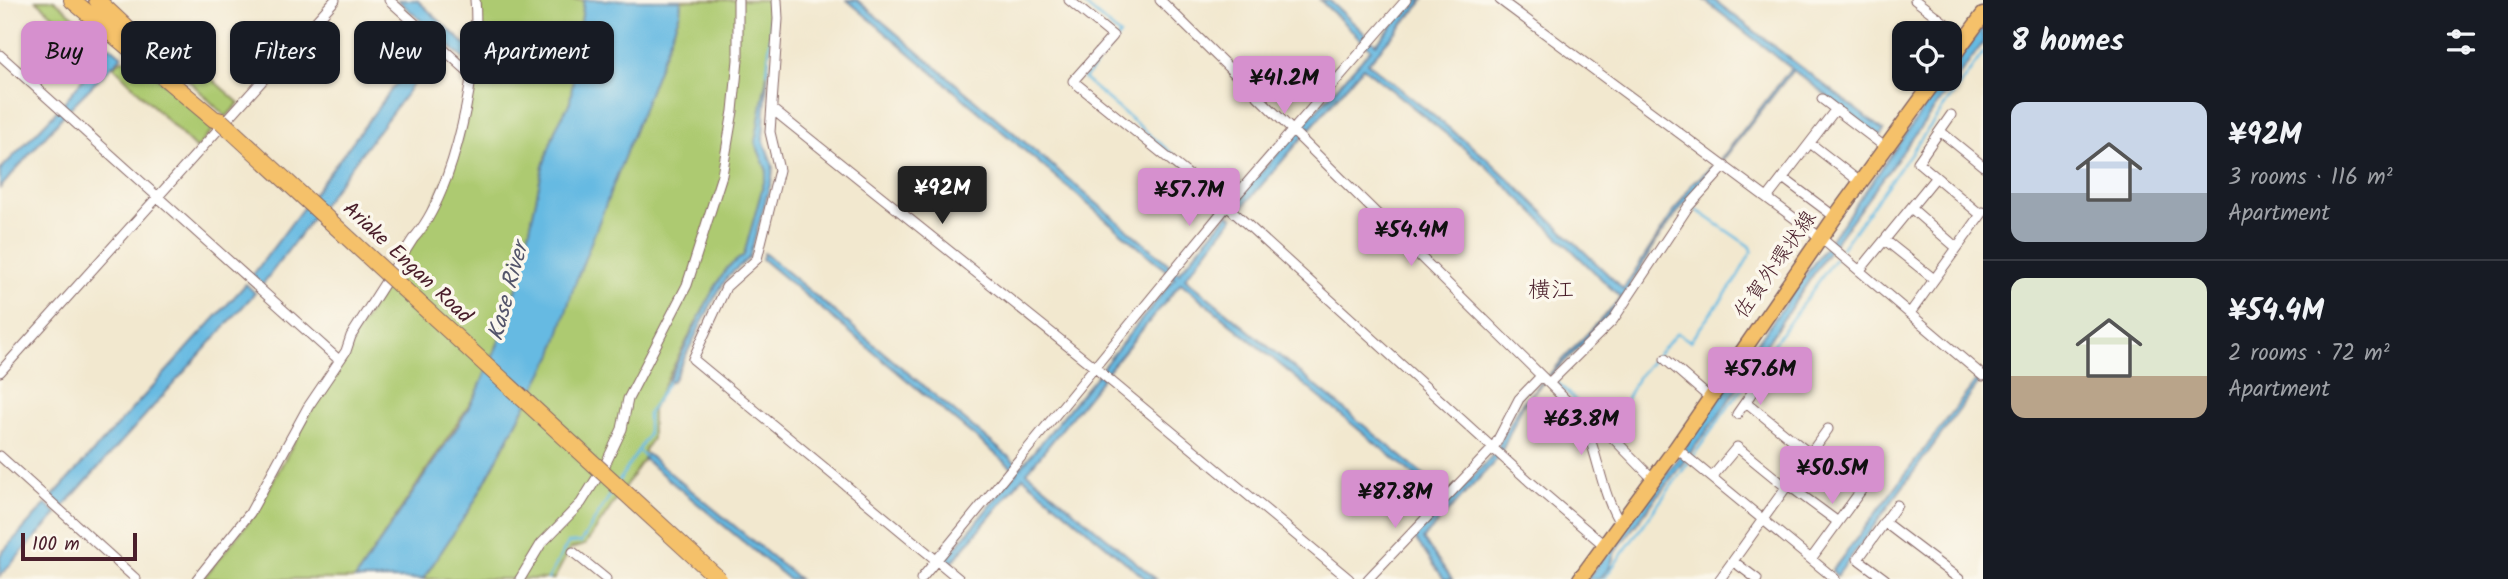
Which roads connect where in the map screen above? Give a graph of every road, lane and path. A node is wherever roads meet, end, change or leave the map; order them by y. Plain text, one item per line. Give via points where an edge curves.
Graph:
1 (72, 0) edge
2 (97, 0) edge
3 (335, 0) edge
4 (388, 0) edge
5 (475, 0) edge
6 (738, 0) edge
7 (777, 0) edge
8 (1069, 0) edge
9 (1160, 0) edge
10 (1406, 0) edge
11 (1500, 0) edge
12 (1916, 0) edge
13 (1983, 15) edge
14 (477, 21) edge
15 (1966, 38) junction
16 (1962, 44) edge
17 (0, 55) edge
18 (460, 64) edge
19 (470, 84) edge
20 (1927, 91) edge
21 (1822, 99) dead end
22 (772, 109) junction
23 (1836, 109) junction
24 (1951, 115) dead end
25 (221, 121) junction
26 (1292, 130) junction
27 (1940, 131) junction
28 (1810, 143) junction
29 (1885, 147) junction
30 (1721, 163) junction
31 (1983, 166) edge
32 (1936, 177) junction
33 (1783, 178) junction
34 (1860, 182) junction
35 (1768, 197) junction
36 (157, 199) junction
37 (1911, 208) junction
38 (1231, 210) junction
39 (1982, 213) edge
40 (1835, 217) junction
41 (1822, 239) junction
42 (1885, 240) junction
43 (1957, 248) junction
44 (1860, 270) junction
45 (1934, 279) junction
46 (1910, 313) junction
47 (1665, 359) dead end
48 (339, 360) junction
49 (1096, 368) junction
50 (0, 372) edge
51 (1983, 376) edge
52 (1549, 379) junction
53 (1758, 384) dead end
54 (1710, 398) junction
55 (1746, 401) junction
56 (1737, 414) dead end
57 (1588, 428) junction
58 (1828, 429) dead end
59 (1497, 450) junction
60 (1682, 452) junction
61 (1811, 452) junction
62 (0, 456) edge
63 (1876, 470) dead end
64 (1712, 477) junction
65 (1653, 479) junction
66 (1787, 486) junction
67 (1864, 488) junction
68 (1897, 505) dead end
69 (1763, 519) junction
70 (1838, 522) junction
71 (1884, 522) junction
72 (1620, 523) junction
73 (1604, 545) junction
74 (573, 552) dead end
75 (1811, 559) junction
76 (1733, 561) junction
77 (938, 562) junction
78 (1829, 577) edge
79 (1957, 578) edge
80 (136, 579) edge
81 (197, 579) edge
82 (520, 579) edge
83 (606, 579) edge
84 (719, 579) edge
85 (921, 579) edge
86 (959, 579) edge
87 (1349, 579) edge
88 (1368, 579) edge
89 (1580, 579) edge
90 (1720, 579) edge
91 (1757, 579) edge
92 (1885, 579) edge

1 - 25 highway
2 - 25 highway
3 - 36 street
4 - 18 street
5 - 14 street
6 - 82 street via 731,124 719,184 687,285 628,399 622,429 605,466 582,503 541,544
7 - 22 street
8 - 38 street via 1112,36 1073,81
9 - 26 street
10 - 26 street
11 - 30 street
12 - 15 street
13 - 15 main road
15 - 16 main road
17 - 36 street
19 - 48 street via 450,163 424,227 412,239
20 - 29 main road, 佐賀外環状線
21 - 23 street
22 - 49 street
22 - 77 street via 770,132 779,170 757,260 726,287 693,359
23 - 28 street
23 - 29 street
24 - 27 street
25 - 84 highway, Ariake Engan Road, bridge
26 - 38 street
26 - 52 street
27 - 31 street
27 - 32 street via 1918,162
28 - 33 street
28 - 34 street
29 - 34 main road, 佐賀外環状線
30 - 35 street
30 - 52 street via 1626,303
32 - 37 street
32 - 39 street
33 - 35 street
33 - 40 street
34 - 40 main road, 佐賀外環状線
35 - 41 street
36 - 48 street
36 - 50 street
37 - 42 street
37 - 43 street
38 - 49 street via 1173,272
38 - 59 street
39 - 43 street
40 - 41 main road, 佐賀外環状線
41 - 44 street
41 - 54 main road, 佐賀外環状線
42 - 44 street
42 - 45 street
43 - 45 street
44 - 46 street
45 - 46 street
46 - 51 street
47 - 54 street
48 - 81 street via 307,407 250,513
49 - 77 street
49 - 87 street
52 - 57 street
52 - 59 street via 1519,400
53 - 55 street
54 - 60 main road, 佐賀外環状線
55 - 56 street
55 - 61 street
57 - 65 street via 1608,433
57 - 72 street via 1611,509
58 - 61 street
59 - 73 street
59 - 88 street
60 - 64 street
60 - 65 main road, 佐賀外環状線
61 - 66 street
61 - 67 street
62 - 80 street
63 - 67 street
64 - 66 street via 1737,447
64 - 69 street
65 - 72 main road, 佐賀外環状線
66 - 69 street
66 - 70 street
67 - 70 street
68 - 71 street
69 - 75 street
69 - 76 street
70 - 75 street
71 - 79 street
71 - 92 street via 1858,559
72 - 73 main road, 佐賀外環状線
73 - 89 main road, 佐賀外環状線
74 - 83 street
75 - 78 street
76 - 90 street
76 - 91 street
77 - 85 street
77 - 86 street

